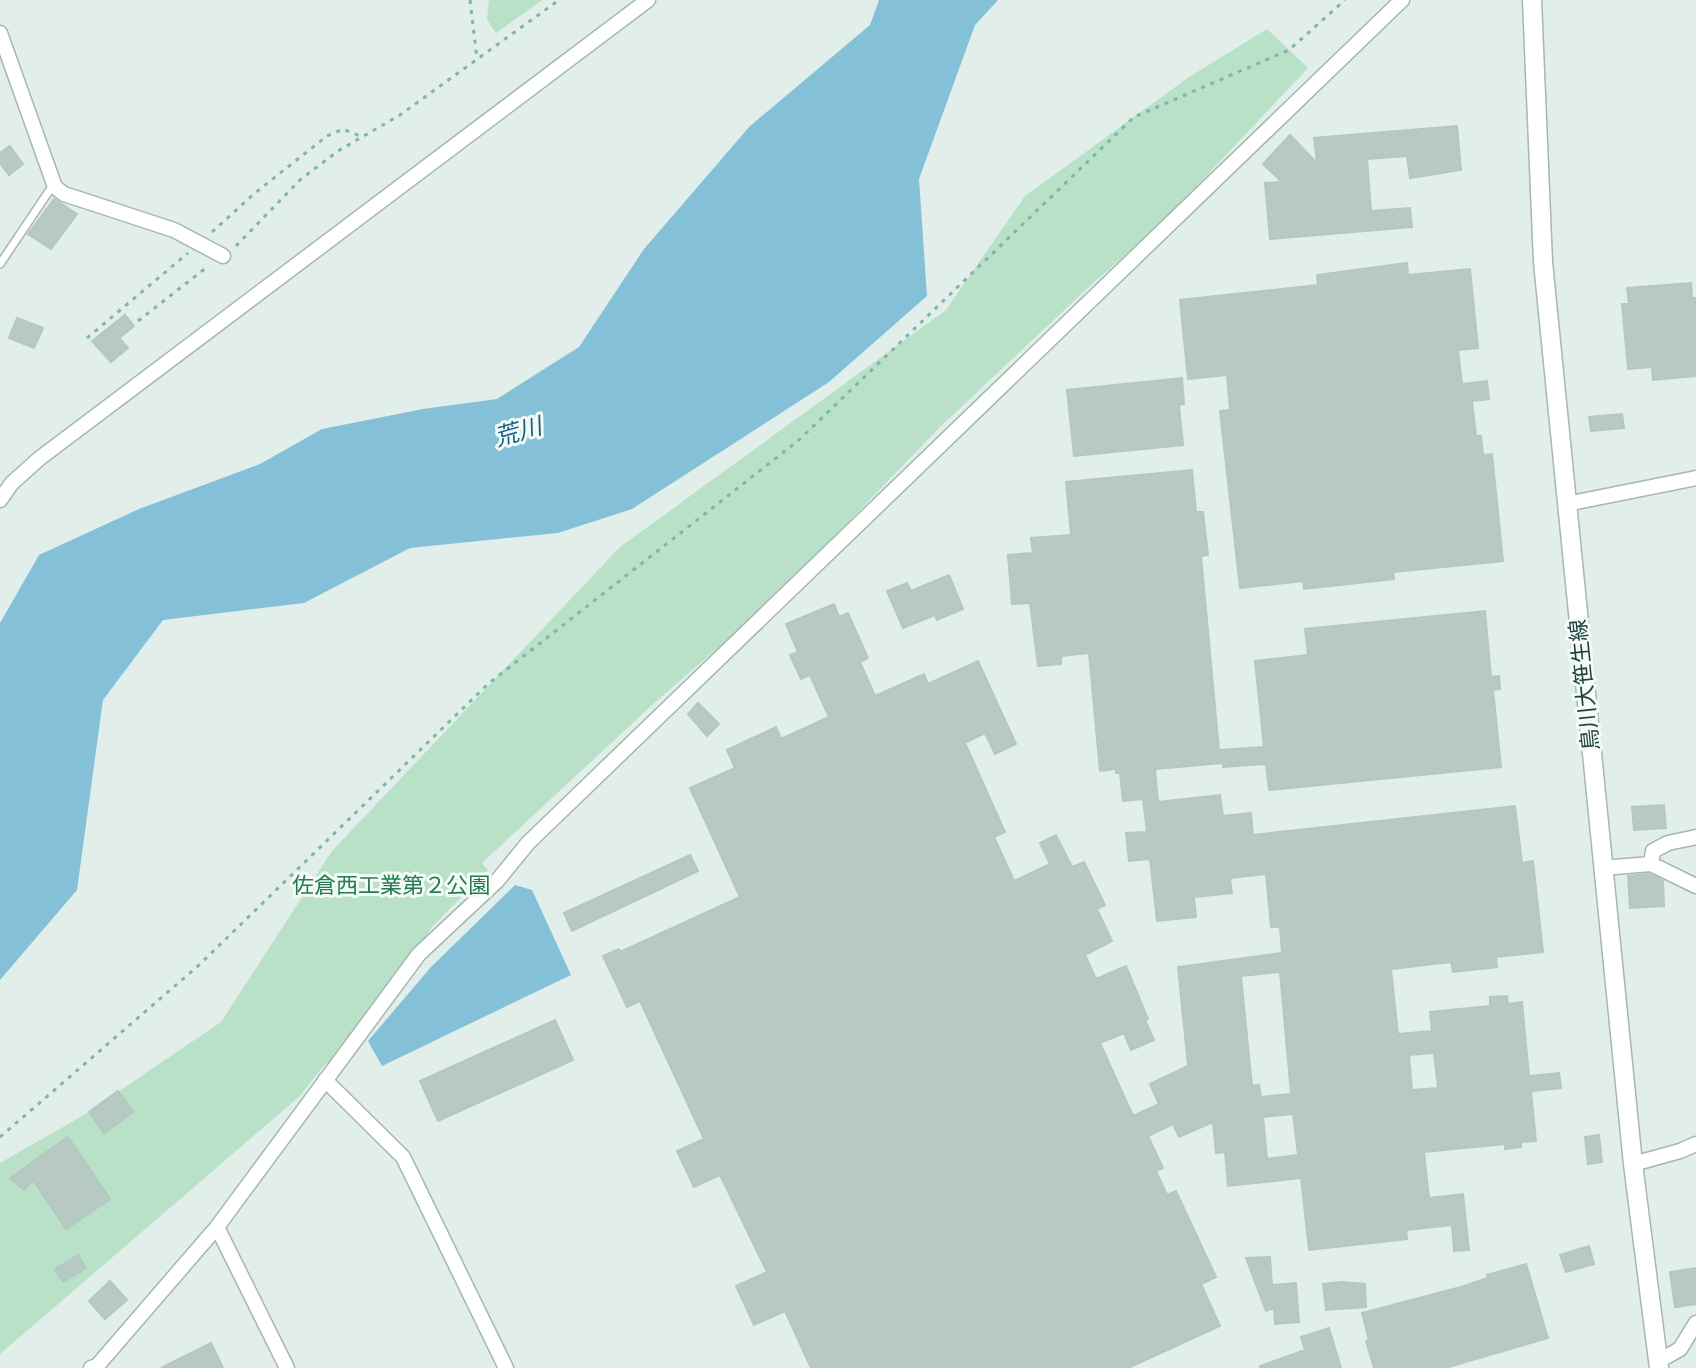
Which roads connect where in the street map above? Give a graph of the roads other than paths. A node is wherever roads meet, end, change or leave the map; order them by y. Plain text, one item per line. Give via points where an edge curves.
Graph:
1 (648, 0) edge
2 (1402, 0) edge
3 (1532, 0) edge
4 (0, 33) edge
5 (13, 72) junction
6 (0, 83) edge
7 (53, 185) junction
8 (223, 256) road end
9 (0, 264) edge
10 (1696, 478) edge
11 (0, 500) edge
12 (1566, 504) junction
13 (1696, 837) edge
14 (1651, 864) junction
15 (1602, 868) junction
16 (1696, 886) edge
17 (325, 1080) junction
18 (1696, 1144) edge
19 (1633, 1164) junction
20 (217, 1227) junction
21 (1696, 1323) edge
22 (1659, 1365) edge
23 (91, 1368) edge
24 (287, 1368) edge
25 (506, 1368) edge

1 - 11 street via 40,458
2 - 17 street via 528,843 497,881 419,954
3 - 12 street, 鳥川大笹生線 via 1543,262
4 - 5 street
5 - 6 street
5 - 7 street
7 - 8 street via 64,194 174,230
7 - 9 lane
10 - 12 street
12 - 15 street, 鳥川大笹生線
13 - 14 street via 1653,851
14 - 15 street
14 - 16 street
15 - 19 street, 鳥川大笹生線
17 - 20 street
17 - 25 street via 403,1157
18 - 19 street
19 - 22 street, 鳥川大笹生線
20 - 23 street
20 - 24 street
21 - 22 street via 1680,1349

